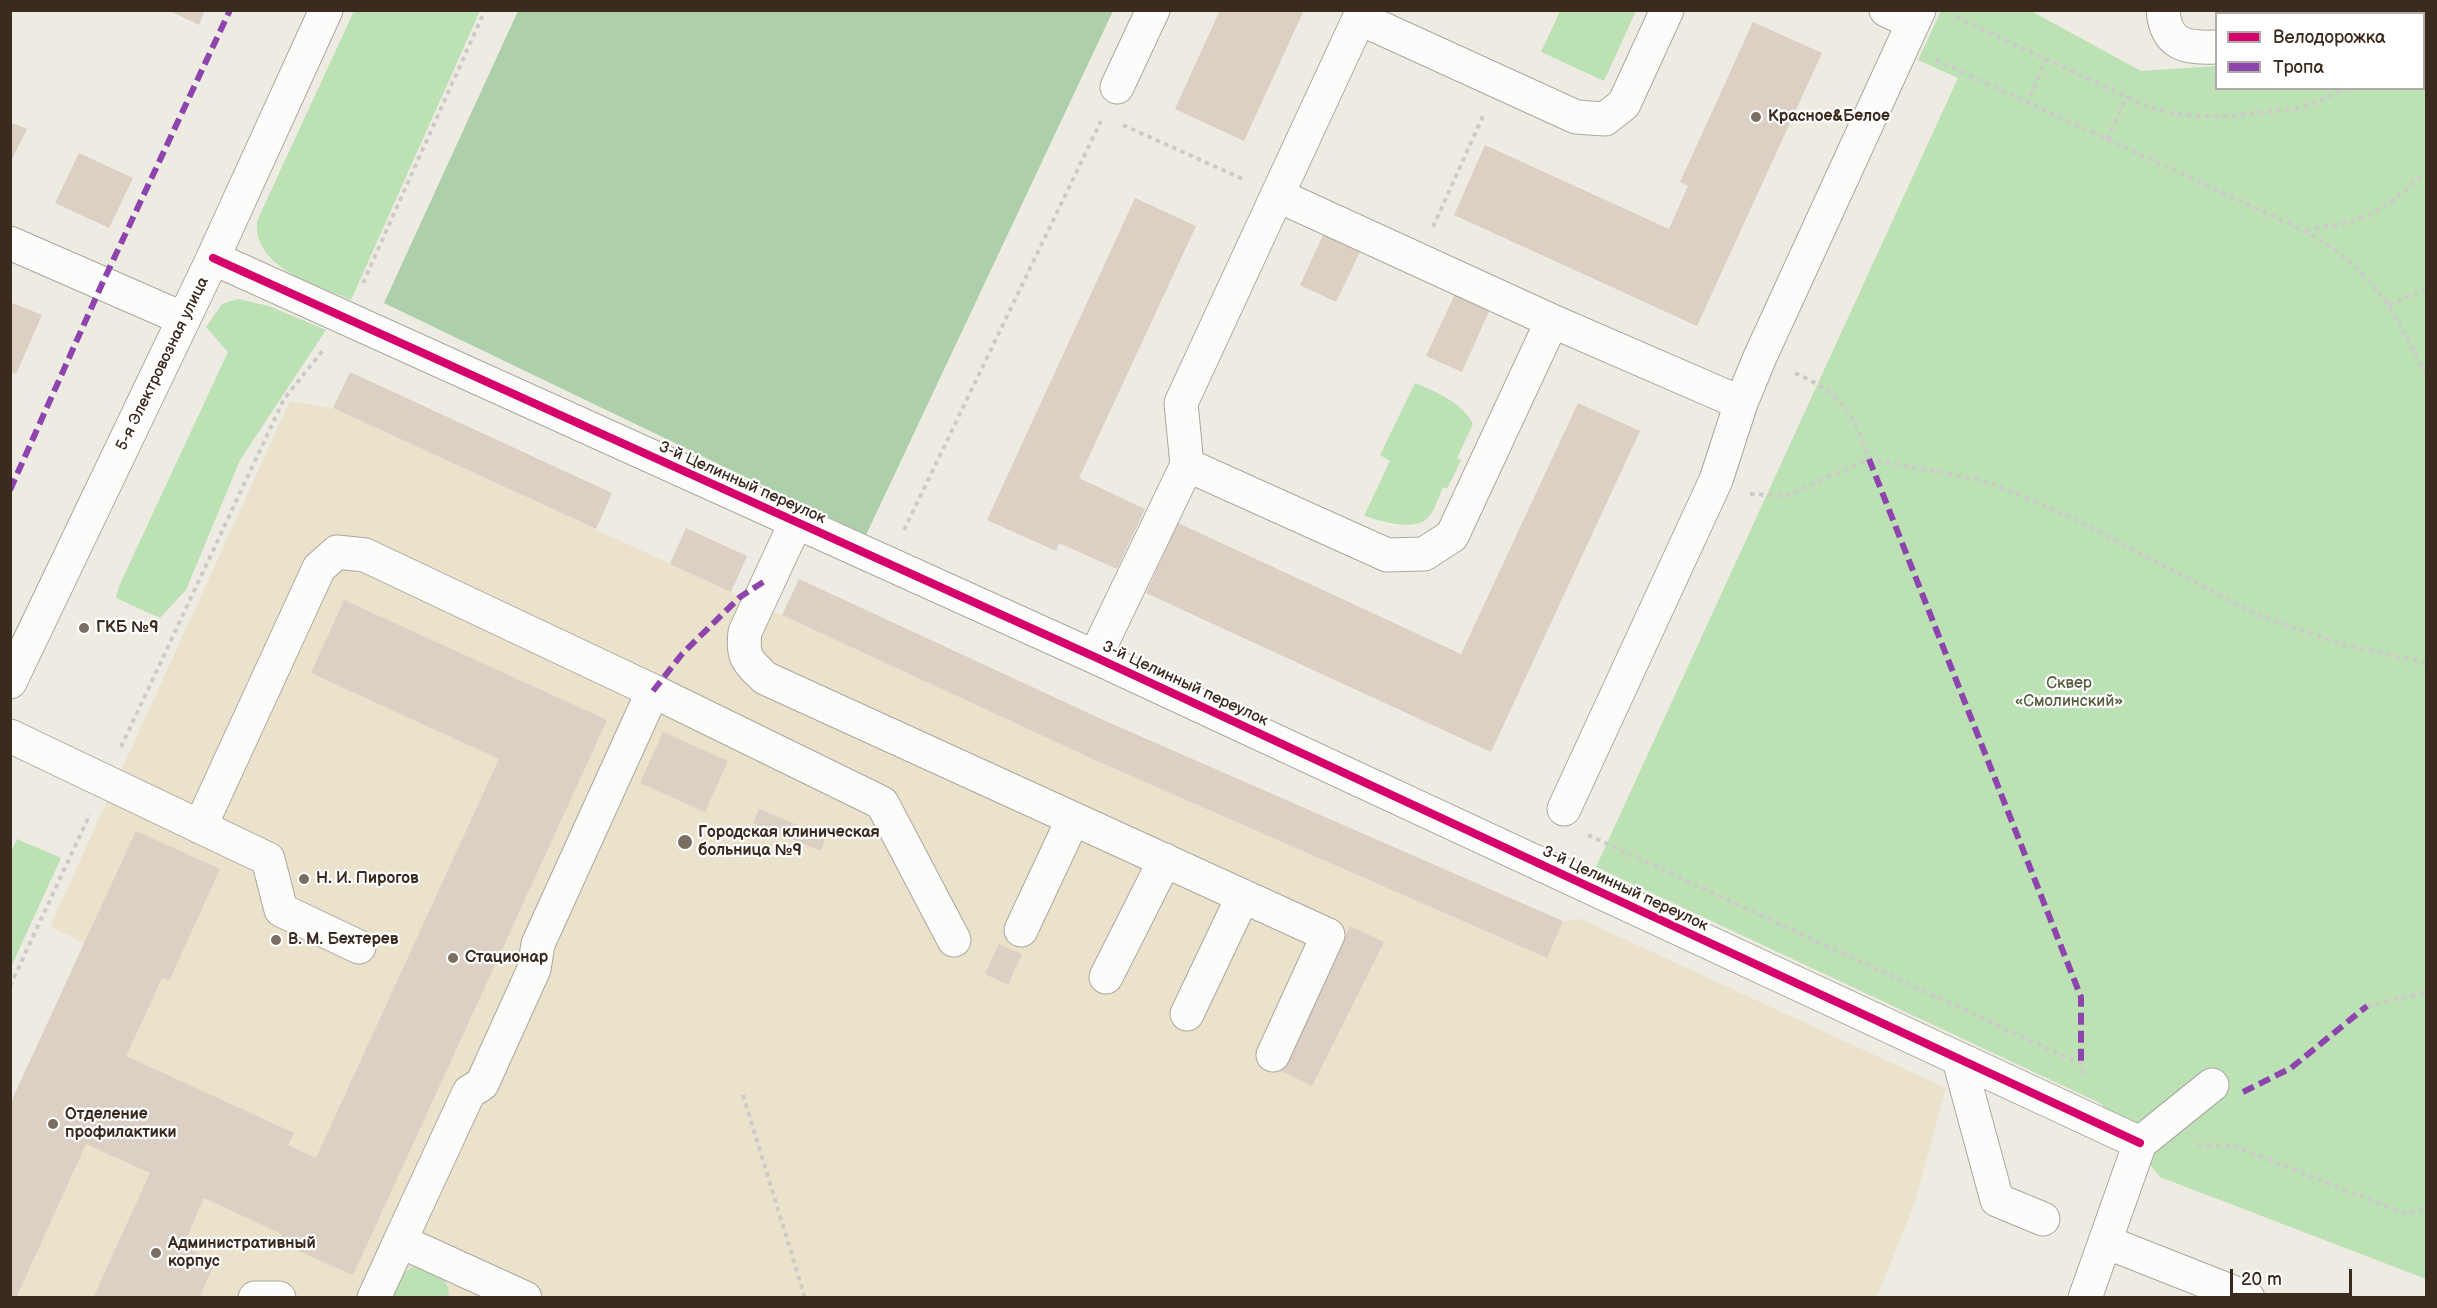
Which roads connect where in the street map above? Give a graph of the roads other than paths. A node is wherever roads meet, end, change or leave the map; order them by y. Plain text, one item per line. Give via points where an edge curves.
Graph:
1 (326, 10) edge
2 (1153, 10) edge
3 (1667, 10) edge
4 (2163, 10) edge
5 (1361, 14) edge
6 (1905, 22) edge
7 (2215, 47) edge
8 (1110, 102) road end
9 (1277, 195) junction
10 (10, 243) edge
11 (213, 258) junction
12 (184, 319) junction
13 (1552, 321) junction
14 (1741, 403) junction
15 (1187, 465) junction
16 (796, 522) junction
17 (1095, 657) junction
18 (10, 682) edge
19 (653, 691) junction
20 (10, 736) edge
21 (1564, 810) dead end
22 (1073, 819) junction
23 (201, 827) junction
24 (1165, 860) junction
25 (1244, 896) junction
26 (1021, 930) dead end
27 (954, 940) dead end
28 (359, 947) dead end
29 (1106, 977) dead end
30 (1187, 1014) dead end
31 (1273, 1055) dead end
32 (1959, 1060) junction
33 (2212, 1085) dead end
34 (2140, 1143) junction
35 (2043, 1219) dead end
36 (400, 1241) junction
37 (2106, 1242) junction
38 (472, 1287) edge
39 (255, 1298) edge
40 (279, 1298) edge
41 (374, 1298) edge
42 (525, 1298) edge
43 (2085, 1298) edge
44 (2248, 1298) edge

1 - 11 street, 5-я Электровозная улица
2 - 8 street
3 - 5 street via 1624,104 1605,119 1576,117
4 - 7 street via 2172,39 2192,48
5 - 9 street
6 - 14 street
9 - 13 street
9 - 15 street via 1181,403
10 - 12 street
11 - 12 street, 5-я Электровозная улица
11 - 16 street, 3-й Целинный переулок
12 - 18 street, 5-я Электровозная улица
13 - 14 street
13 - 15 street via 1452,536 1424,554 1387,555
14 - 21 street via 1716,480
15 - 17 street
16 - 17 street, 3-й Целинный переулок
16 - 22 street via 745,632 743,650 748,662 765,678
17 - 32 street, 3-й Целинный переулок
19 - 23 street via 365,555 337,552 319,568
19 - 27 street via 882,803
19 - 36 street via 538,944 534,969 482,1084 469,1092
20 - 23 street
22 - 24 street
22 - 26 street
23 - 28 street via 268,859 281,910
24 - 25 street
24 - 29 street
25 - 30 street
25 - 31 street via 1328,935
32 - 34 street, 3-й Целинный переулок
32 - 35 street via 1997,1200
33 - 34 street
34 - 37 street
36 - 38 street
36 - 41 street
37 - 43 street
37 - 44 street
38 - 42 street
39 - 40 street

